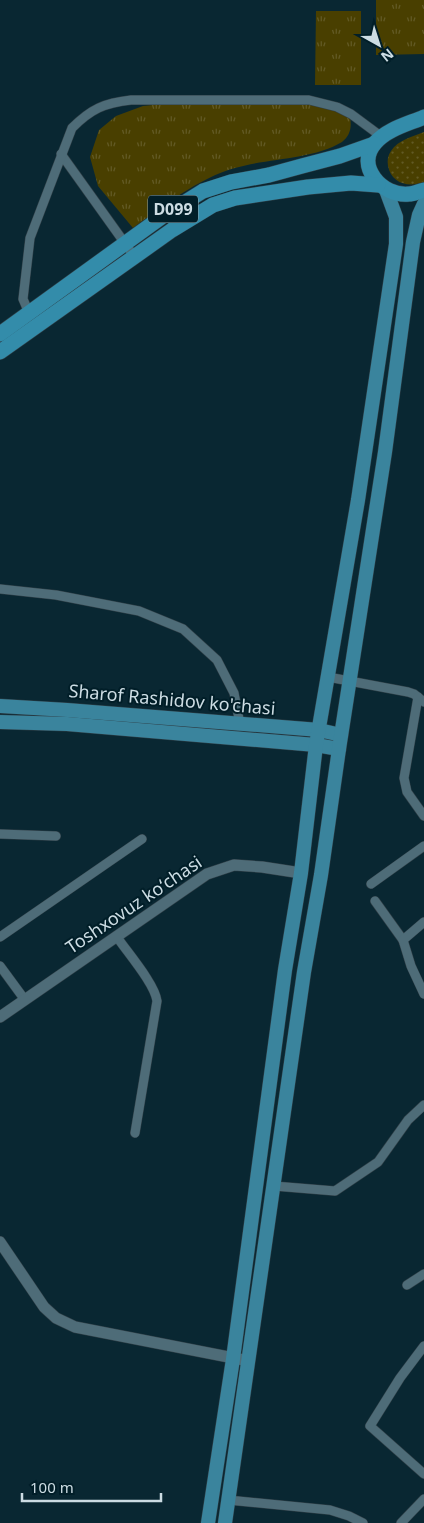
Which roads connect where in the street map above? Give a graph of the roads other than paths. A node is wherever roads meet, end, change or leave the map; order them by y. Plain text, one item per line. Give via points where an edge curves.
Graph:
1 (423, 118) edge
2 (378, 140) junction
3 (61, 154) junction
4 (382, 187) junction
5 (424, 190) edge
6 (424, 204) edge
7 (130, 250) junction
8 (29, 314) junction
9 (0, 334) edge
10 (0, 352) edge
11 (0, 589) edge
12 (328, 677) junction
13 (350, 680) junction
14 (421, 699) edge
15 (0, 706) edge
16 (0, 722) edge
17 (240, 724) junction
18 (319, 730) junction
19 (341, 735) junction
20 (316, 745) junction
21 (339, 749) junction
22 (424, 816) edge
23 (0, 834) edge
24 (56, 836) dead end
25 (142, 839) dead end
26 (424, 846) edge
27 (301, 873) junction
28 (371, 884) dead end
29 (375, 901) dead end
30 (424, 922) edge
31 (117, 936) junction
32 (0, 937) edge
33 (403, 940) junction
34 (0, 966) edge
35 (424, 994) edge
36 (25, 1000) junction
37 (0, 1017) edge
38 (424, 1104) edge
39 (135, 1133) dead end
40 (274, 1186) junction
41 (0, 1242) edge
42 (424, 1274) edge
43 (407, 1285) dead end
44 (424, 1346) edge
45 (233, 1358) junction
46 (248, 1361) junction
47 (424, 1474) edge
48 (424, 1499) edge
49 (228, 1500) junction
50 (208, 1523) edge
51 (225, 1523) edge
52 (362, 1523) edge
53 (401, 1523) edge

1 - 2 highway, D099 via 396,128
2 - 3 street via 351,114 309,100 130,100 114,102 84,116 72,128
2 - 4 highway via 370,154 369,165 372,176
2 - 7 highway, D099 via 340,156 203,191 163,216
3 - 7 street
3 - 8 street via 30,238 23,299
4 - 5 highway, D099 via 409,194
4 - 7 highway, D099 via 351,183 235,198 213,205
4 - 12 main road via 396,217 396,244
6 - 13 main road via 413,242
7 - 8 highway, D099
7 - 10 highway, D099
8 - 9 highway, D099
11 - 17 street via 56,595 139,611 183,629 217,660 234,693
12 - 13 street
12 - 18 main road
13 - 14 street via 408,692
13 - 19 main road
14 - 22 street via 404,778 407,792
15 - 17 main road, Sharof Rashidov ko'chasi
16 - 20 main road, Sharof Rashidov ko'chasi via 67,724
17 - 18 main road, Sharof Rashidov ko'chasi
18 - 19 main road, Sharof Rashidov ko'chasi
18 - 20 main road
19 - 21 main road
20 - 21 main road, Sharof Rashidov ko'chasi
20 - 27 main road
21 - 40 main road
23 - 24 street
25 - 32 street
26 - 28 street
27 - 31 street, Toshxovuz koʻchasi via 234,865 207,874
27 - 45 main road
29 - 33 street
30 - 33 street
31 - 36 street, Toshxovuz koʻchasi
31 - 39 street via 149,983 157,1001
33 - 35 street
34 - 36 street
36 - 37 street, Toshxovuz koʻchasi
38 - 40 street via 408,1120 378,1162 335,1191
40 - 46 main road
41 - 45 street via 44,1307 56,1318 75,1327
42 - 43 street
44 - 47 street via 370,1426
45 - 46 street
45 - 50 main road
46 - 49 main road
48 - 53 street
49 - 51 main road
49 - 52 street via 330,1510

